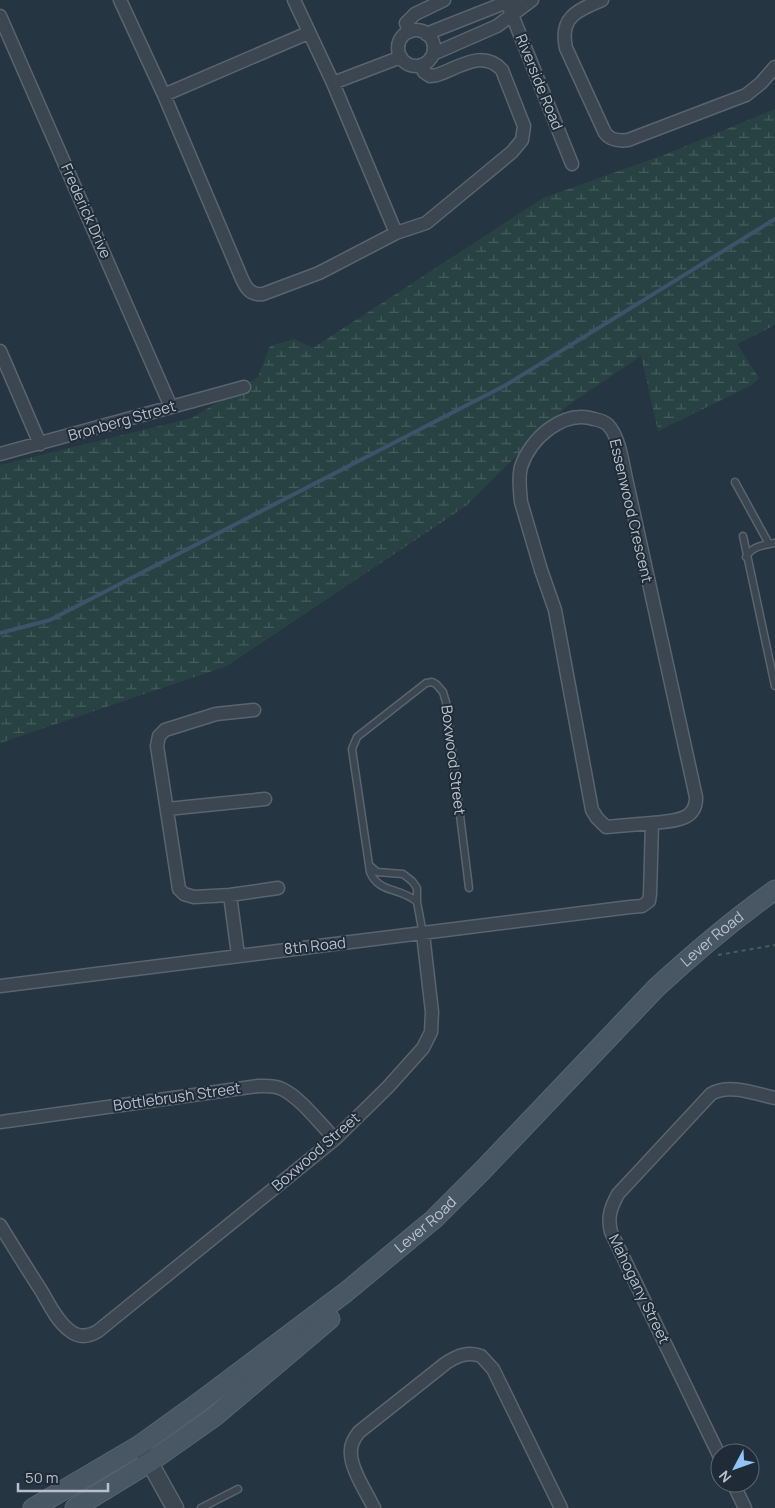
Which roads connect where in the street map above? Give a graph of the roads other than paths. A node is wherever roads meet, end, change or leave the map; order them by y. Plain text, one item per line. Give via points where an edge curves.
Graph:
1 (120, 0) edge
2 (294, 0) edge
3 (444, 0) edge
4 (602, 0) edge
5 (506, 1) edge
6 (529, 1) edge
7 (512, 15) junction
8 (0, 16) edge
9 (470, 17) junction
10 (409, 32) junction
11 (308, 34) junction
12 (426, 34) junction
13 (477, 35) junction
14 (433, 54) junction
15 (401, 57) junction
16 (421, 65) junction
17 (775, 67) edge
18 (333, 83) junction
19 (164, 95) junction
20 (572, 164) dead end
21 (396, 233) junction
22 (0, 351) edge
23 (6, 381) edge
24 (244, 387) dead end
25 (171, 407) junction
26 (40, 444) junction
27 (0, 454) edge
28 (735, 482) dead end
29 (743, 536) dead end
30 (772, 544) edge
31 (746, 557) junction
32 (775, 686) edge
33 (254, 710) dead end
34 (265, 798) dead end
35 (167, 809) junction
36 (652, 823) junction
37 (369, 865) junction
38 (278, 888) dead end
39 (469, 888) dead end
40 (775, 890) edge
41 (230, 895) junction
42 (775, 898) edge
43 (417, 902) junction
44 (422, 934) junction
45 (238, 955) junction
46 (0, 986) edge
47 (775, 1098) edge
48 (0, 1122) edge
49 (335, 1139) junction
50 (0, 1225) edge
51 (713, 1443) edge
52 (140, 1445) junction
53 (150, 1462) junction
54 (238, 1489) dead end
55 (738, 1493) edge
56 (33, 1508) edge
57 (76, 1508) edge
58 (175, 1508) edge
59 (201, 1508) edge
60 (374, 1508) edge
61 (560, 1508) edge
62 (745, 1508) edge

1 - 19 street
2 - 11 street
3 - 10 street via 411,16 406,23
4 - 17 street via 570,17 564,39 610,138 628,140 746,94
5 - 6 street
5 - 7 street, Riverside Road
5 - 9 street
6 - 7 street
7 - 13 street
7 - 20 street, Riverside Road
8 - 25 street, Frederick Drive
9 - 12 street
9 - 13 street
10 - 12 street via 415,30
10 - 15 street via 400,40
11 - 18 street
11 - 19 street
12 - 14 street via 433,43
13 - 14 street
14 - 16 street
15 - 16 street via 410,65
15 - 18 street
16 - 21 street via 430,76 479,59 496,63 502,70 524,126 524,134 512,152 429,220 417,228
18 - 21 street
19 - 21 street via 239,272 246,287 254,294 263,294 319,273
22 - 23 street
23 - 26 street
24 - 25 street, Bronberg Street
25 - 26 street, Bronberg Street
26 - 27 street, Bronberg Street
28 - 30 lane
29 - 31 lane
30 - 31 lane via 752,550
31 - 32 lane
33 - 35 street via 216,714 162,732 157,746
34 - 35 street
35 - 41 street via 179,888 189,897
36 - 36 street, Essenwood Crescent via 689,815 695,809 696,797 616,440 608,425 601,421 568,418 547,431 524,460 520,469 521,502 555,610 592,810 606,827
36 - 44 street, 8th Road via 650,899 642,906
37 - 39 lane, Boxwood Street via 353,743 419,688 432,682 443,692 446,702
37 - 43 lane, Boxwood Street via 376,883 410,896
37 - 43 lane, Boxwood Street via 377,872 407,876 417,888
38 - 41 street
40 - 52 main road, Lever Road via 722,930 656,988 434,1219 346,1292
41 - 45 street
42 - 53 main road, Lever Road via 695,959 438,1223 214,1417
43 - 44 lane, Boxwood Street
44 - 45 street, 8th Road
44 - 49 street, Boxwood Street via 432,1012 429,1038 424,1048 388,1087
45 - 46 street, 8th Road
47 - 51 street, Mahogany Street via 723,1089 711,1094 618,1194 609,1218 611,1232
48 - 49 street, Bottlebrush Street via 269,1086 282,1089 297,1100
49 - 50 street, Boxwood Street via 92,1334 82,1336 69,1331
52 - 53 street
52 - 56 main road, Lever Road
53 - 57 main road, Lever Road
53 - 58 street
54 - 59 lane
55 - 62 street
60 - 61 street via 352,1459 353,1440 446,1363 466,1354 481,1356 493,1369

